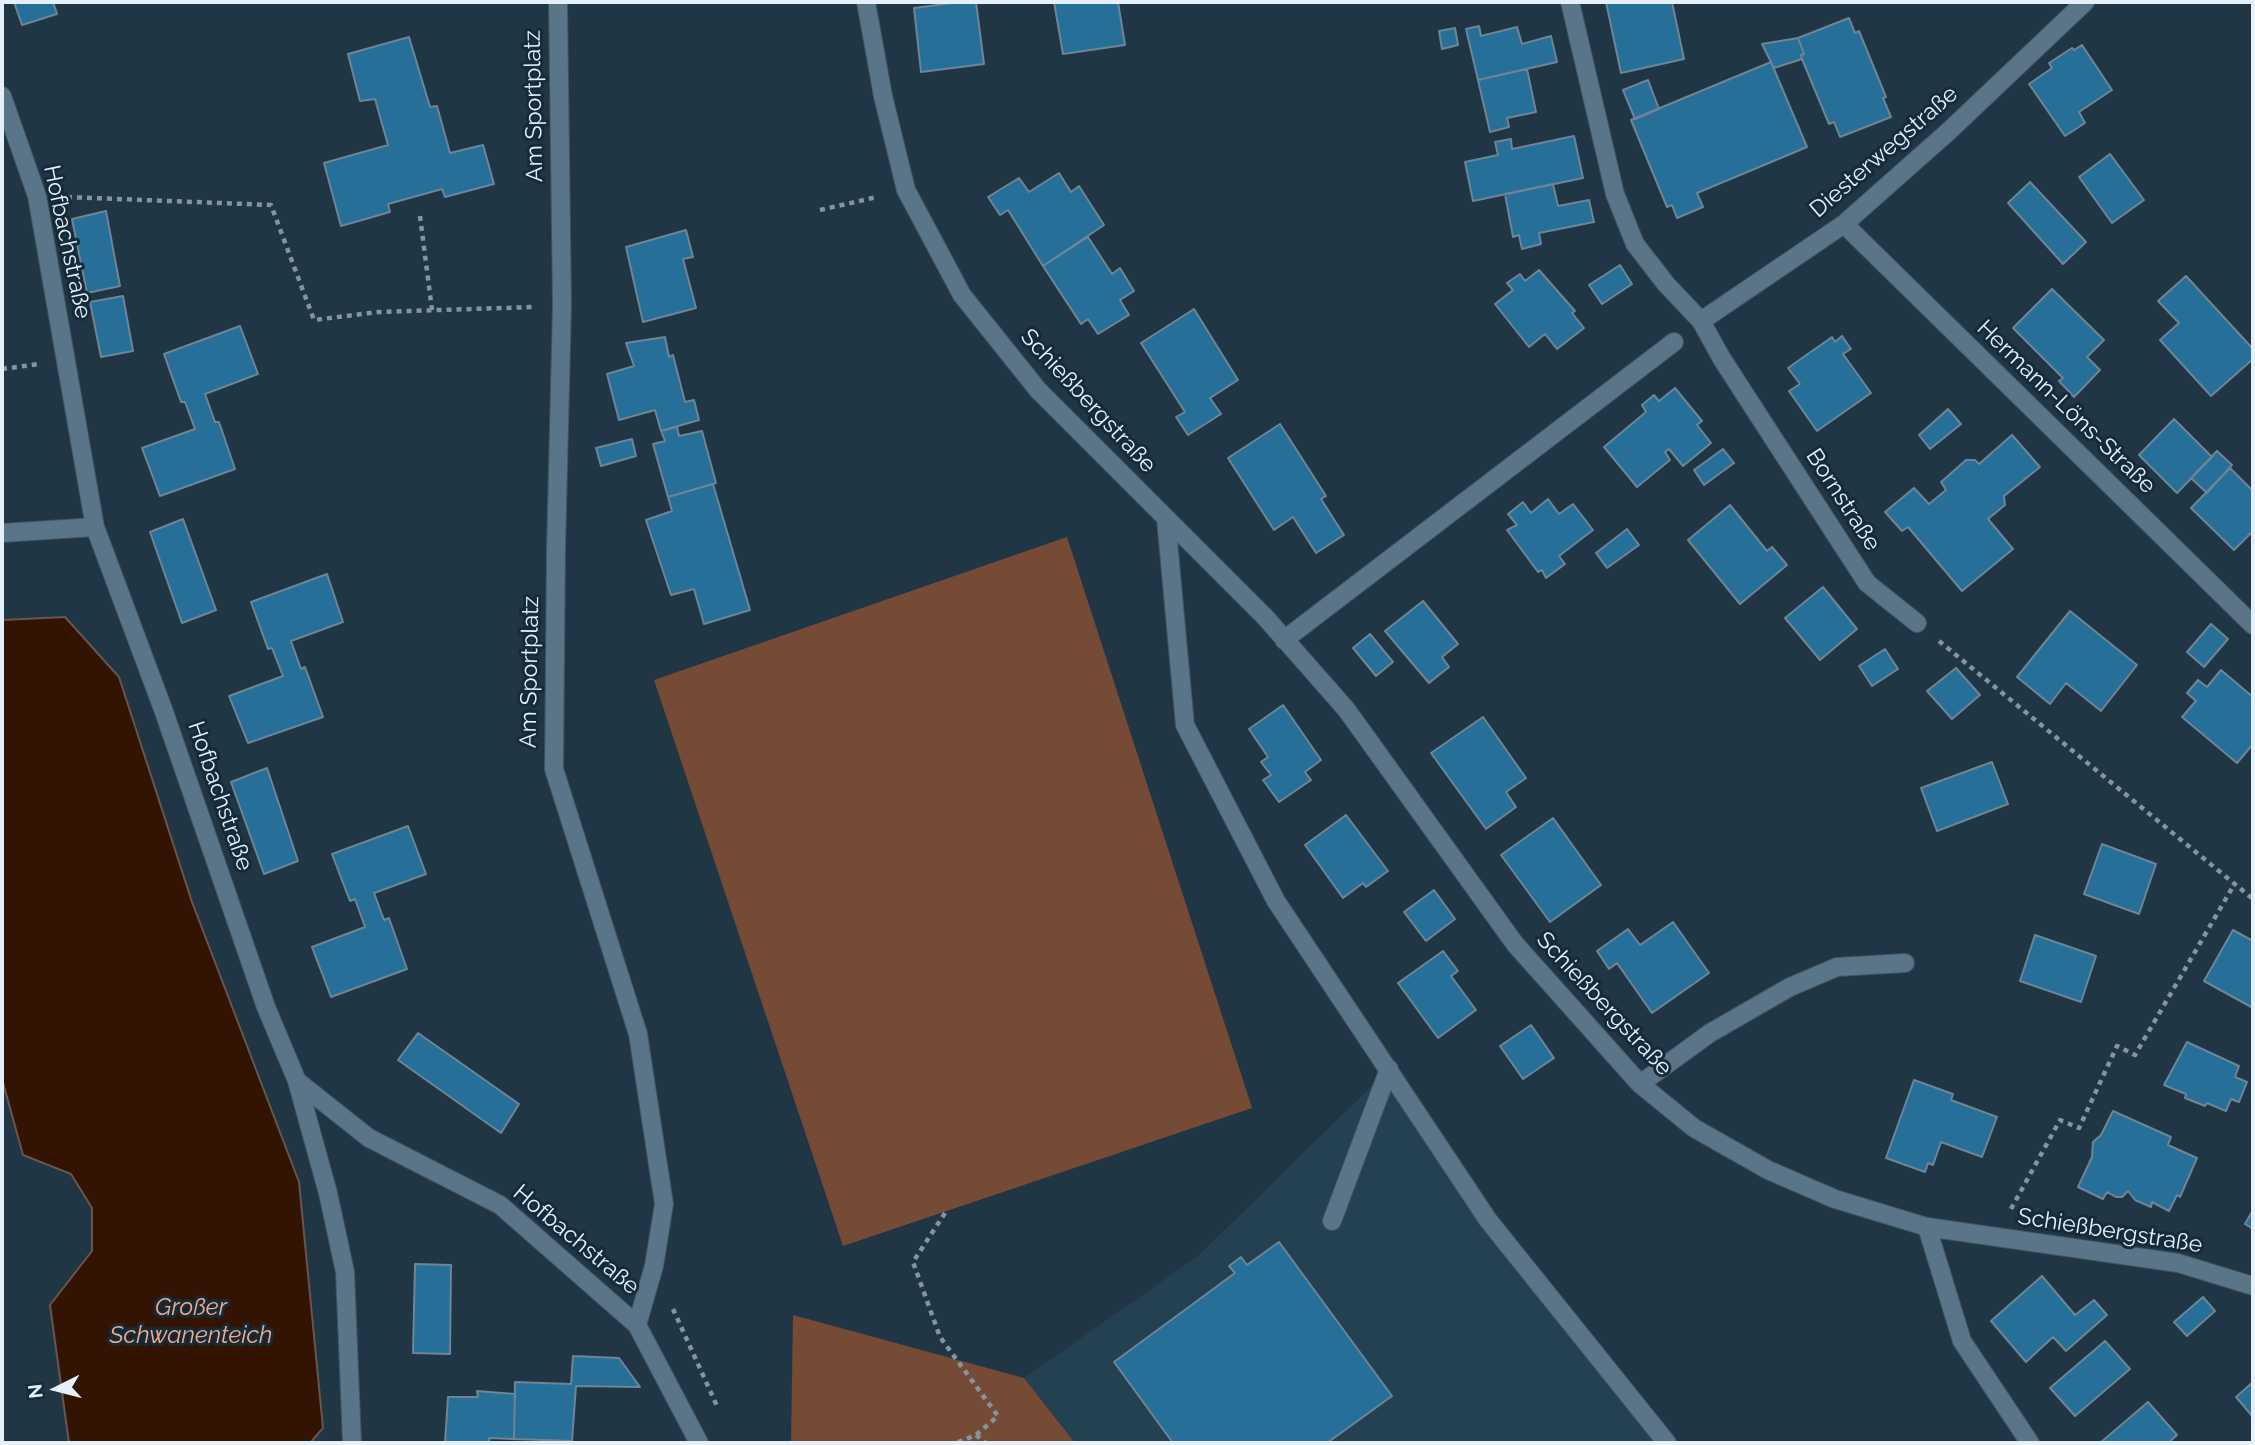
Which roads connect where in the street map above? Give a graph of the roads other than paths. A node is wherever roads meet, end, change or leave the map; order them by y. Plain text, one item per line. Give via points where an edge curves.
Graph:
1 (558, 2) edge
2 (866, 2) edge
3 (1570, 2) edge
4 (2085, 2) edge
5 (2, 96) edge
6 (1844, 224) junction
7 (1701, 321) junction
8 (1674, 342) dead end
9 (1166, 519) junction
10 (95, 527) junction
11 (2, 533) edge
12 (1917, 623) road end
13 (2253, 625) edge
14 (1284, 640) junction
15 (1905, 963) dead end
16 (1389, 1069) junction
17 (298, 1081) junction
18 (1640, 1084) junction
19 (1332, 1221) dead end
20 (1927, 1227) junction
21 (2253, 1286) edge
22 (638, 1325) junction
23 (352, 1443) edge
24 (699, 1443) edge
25 (1667, 1443) edge
26 (2030, 1443) edge

1 - 22 street, Am Sportplatz via 562,304 554,769 638,1034 664,1204
2 - 9 street, Schießbergstraße via 906,190 962,295 1038,390
3 - 7 street, Bornstraße via 1615,194 1635,244
4 - 6 street, Diesterwegstraße
5 - 10 street, Hofbachstraße via 37,196
6 - 7 street, Diesterwegstraße
6 - 13 street, Hermann-Löns-Straße
7 - 12 street, Bornstraße via 1867,583
8 - 14 street
9 - 14 street, Schießbergstraße
9 - 16 street via 1185,725 1276,901
10 - 11 street
10 - 17 street, Hofbachstraße via 267,1007
14 - 18 street, Schießbergstraße via 1346,709 1515,944
15 - 18 street via 1837,967 1790,988 1710,1033
16 - 19 street
16 - 25 street via 1488,1220
17 - 22 street, Hofbachstraße via 369,1138 500,1205
17 - 23 street, Hofbachstraße via 345,1272
18 - 20 street, Schießbergstraße via 1694,1128 1768,1170 1835,1199
20 - 21 street, Schießbergstraße via 2178,1263
20 - 26 street via 1962,1341
22 - 24 street, Hofbachstraße

